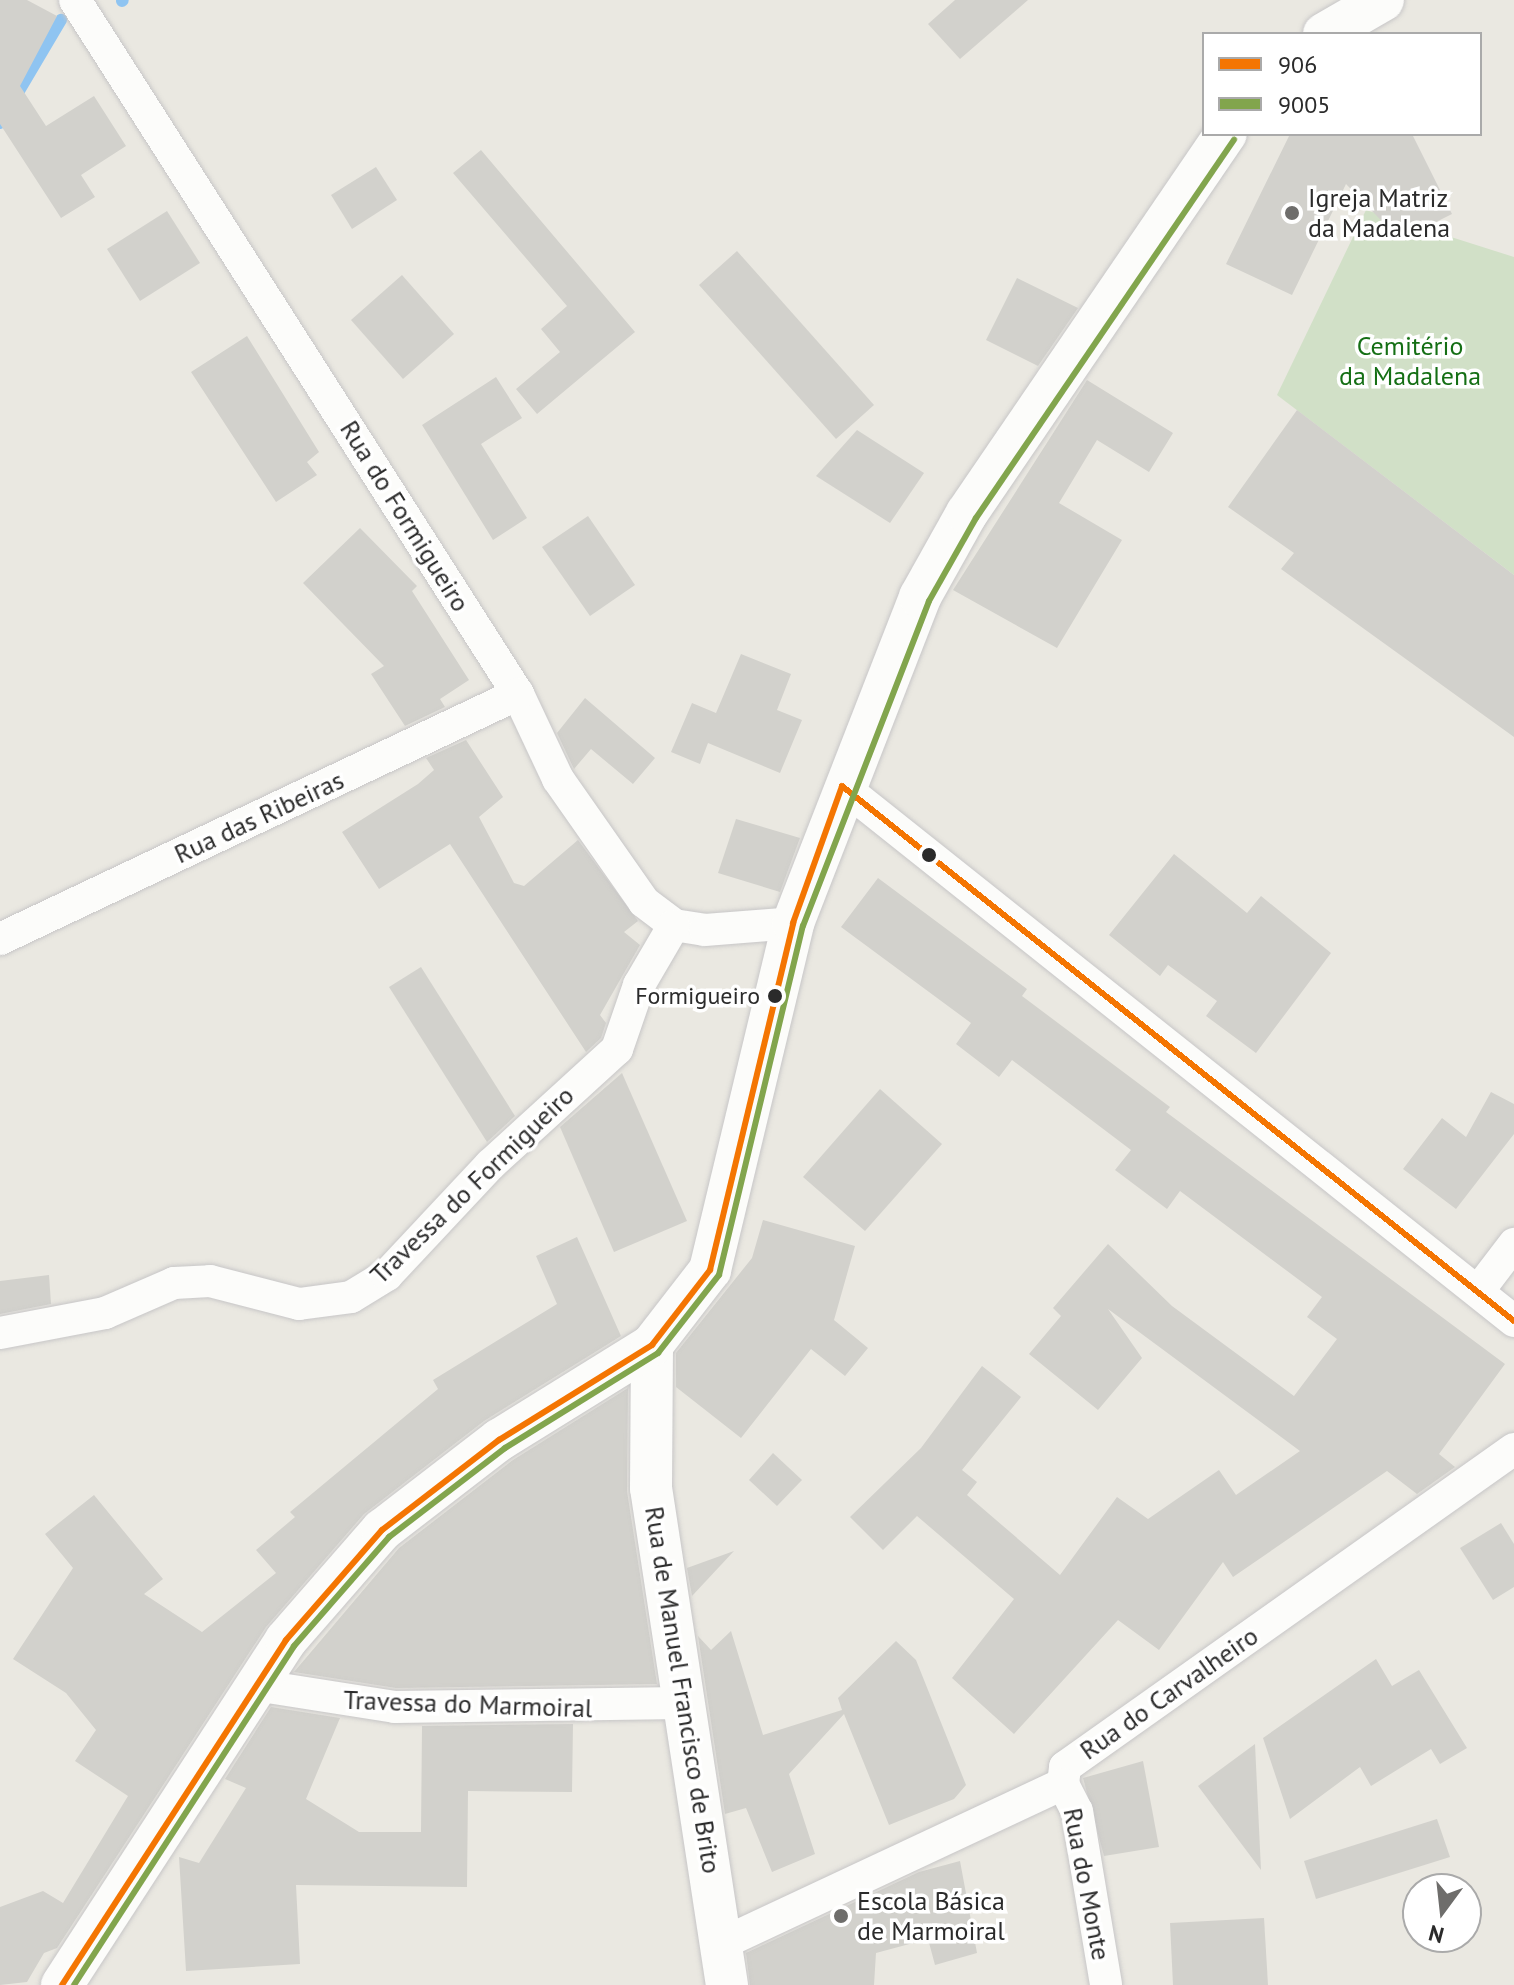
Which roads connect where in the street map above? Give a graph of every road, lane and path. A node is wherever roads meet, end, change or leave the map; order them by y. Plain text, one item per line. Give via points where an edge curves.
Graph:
1 (75, 0) edge
2 (1383, 0) edge
3 (1327, 32) edge
4 (1225, 136) edge
5 (518, 694) junction
6 (842, 786) junction
7 (793, 923) junction
8 (674, 925) junction
9 (0, 939) edge
10 (1514, 1244) edge
11 (1479, 1290) junction
12 (1514, 1321) edge
13 (0, 1333) edge
14 (652, 1345) junction
15 (1514, 1449) edge
16 (255, 1685) junction
17 (682, 1703) junction
18 (1063, 1784) junction
19 (723, 1943) junction
20 (59, 1984) edge
21 (727, 1985) edge
22 (1106, 1985) edge

1 - 5 street, Rua do Formigueiro
2 - 3 street
4 - 6 street via 1053,396 967,513 920,597
5 - 8 street, Rua do Formigueiro via 558,779 644,902
5 - 9 street, Rua das Ribeiras
6 - 7 street
6 - 11 street
7 - 8 street
7 - 14 street via 710,1270
8 - 13 street, Travessa do Formigueiro via 639,985 617,1049 490,1165 387,1275 351,1297 299,1304 210,1281 174,1283 105,1313
10 - 11 street
11 - 12 street
14 - 16 street via 499,1440 382,1530
14 - 17 street, Rua de Manuel Francisco de Brito via 651,1488
15 - 18 street, Rua do Carvalheiro via 1065,1767
16 - 17 street, Travessa do Marmoiral via 395,1707
16 - 20 street
17 - 19 street, Rua de Manuel Francisco de Brito
18 - 19 street, Rua do Carvalheiro
18 - 22 street, Rua do Monte via 1077,1811
19 - 21 street, Rua de Manuel Francisco de Brito

